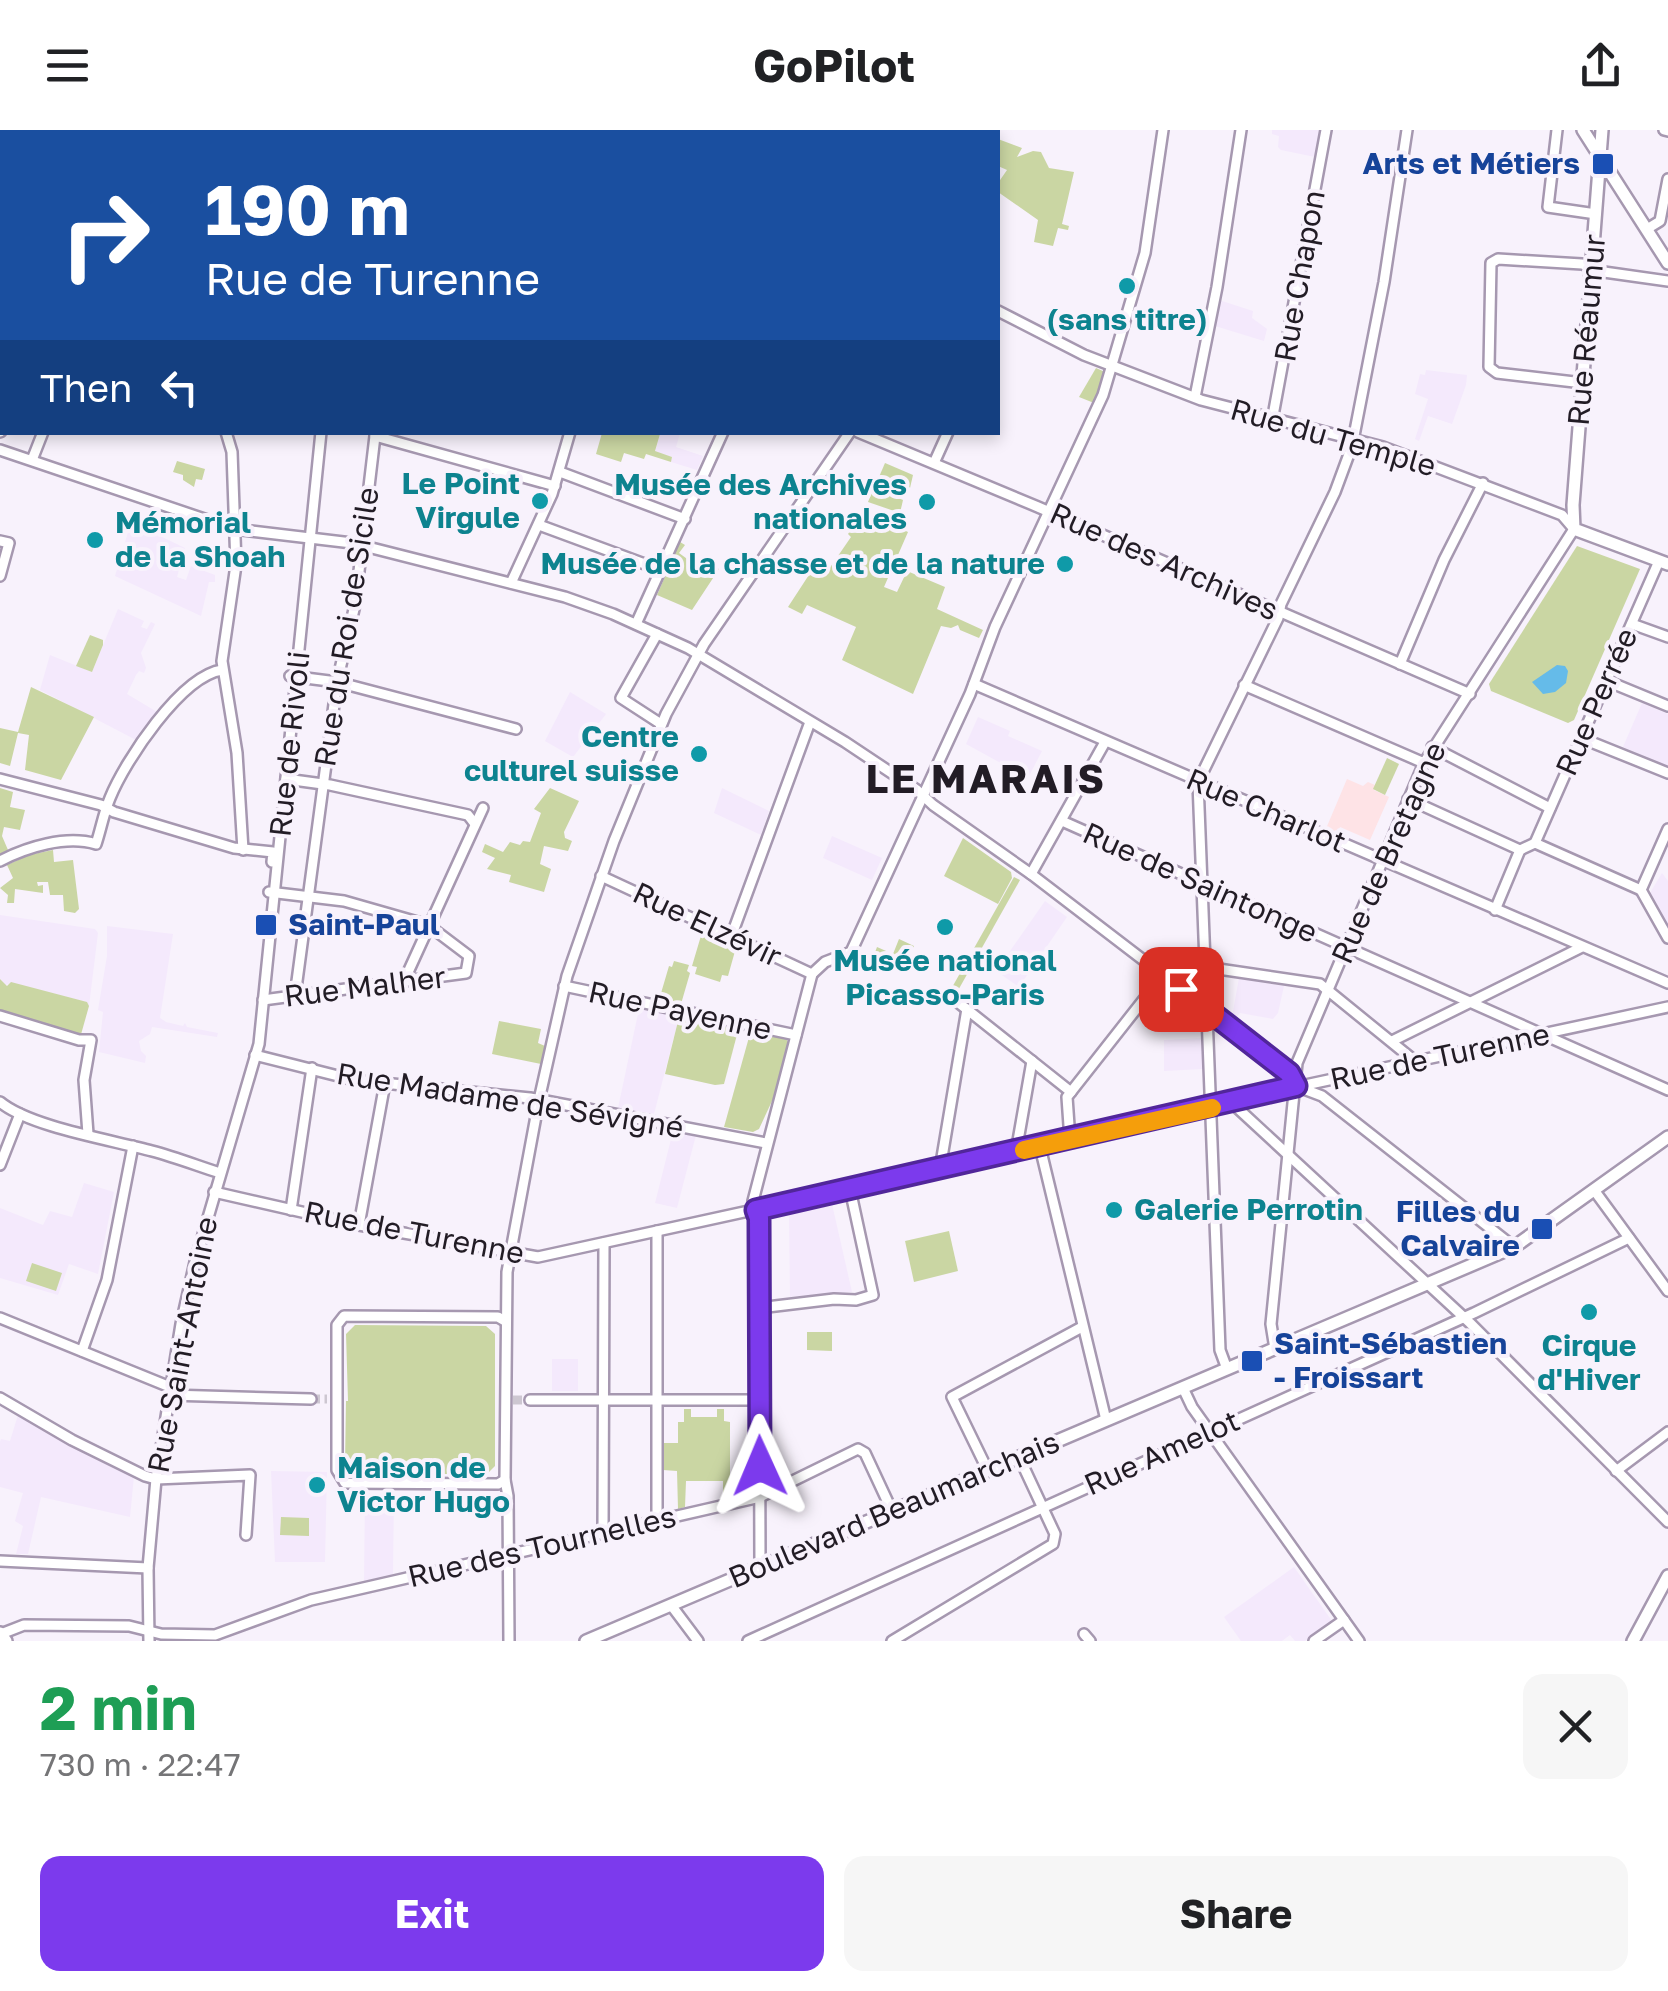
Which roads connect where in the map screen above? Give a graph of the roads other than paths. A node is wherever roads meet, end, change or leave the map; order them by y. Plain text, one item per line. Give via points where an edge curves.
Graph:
1 (1163, 130) edge
2 (1241, 130) edge
3 (1326, 130) edge
4 (1408, 130) edge
5 (1557, 130) edge
6 (1582, 130) edge
7 (1602, 130) edge
8 (1600, 159) junction
9 (1668, 179) edge
10 (1596, 214) junction
11 (1664, 223) edge
12 (1646, 230) junction
13 (1668, 264) edge
14 (1592, 267) junction
15 (1668, 281) edge
16 (1000, 312) edge
17 (1112, 366) junction
18 (1583, 383) junction
19 (1195, 397) junction
20 (1272, 421) junction
21 (42, 435) edge
22 (227, 435) edge
23 (321, 435) edge
24 (374, 435) edge
25 (378, 435) edge
26 (569, 435) edge
27 (722, 435) edge
28 (848, 435) edge
29 (865, 435) edge
30 (947, 435) edge
31 (1354, 439) junction
32 (0, 450) edge
33 (32, 460) junction
34 (934, 463) junction
35 (560, 472) junction
36 (1483, 484) junction
37 (556, 486) junction
38 (1048, 511) junction
39 (686, 518) junction
40 (539, 525) junction
41 (234, 529) junction
42 (1574, 529) junction
43 (308, 536) junction
44 (4, 542) edge
45 (362, 544) junction
46 (1663, 562) edge
47 (661, 570) junction
48 (0, 576) edge
49 (511, 583) junction
50 (1280, 612) junction
51 (636, 624) junction
52 (1632, 624) junction
53 (657, 634) junction
54 (1668, 637) edge
55 (698, 654) junction
56 (1400, 664) junction
57 (222, 670) junction
58 (293, 676) junction
59 (1607, 681) junction
60 (338, 682) junction
61 (974, 684) junction
62 (1244, 685) junction
63 (1470, 694) junction
64 (1668, 706) edge
65 (810, 722) junction
66 (661, 724) junction
67 (516, 728) dead end
68 (1581, 738) junction
69 (1105, 742) junction
70 (1432, 747) junction
71 (1424, 763) junction
72 (1668, 773) edge
73 (0, 779) edge
74 (286, 779) junction
75 (1198, 782) junction
76 (324, 784) junction
77 (923, 794) junction
78 (1408, 799) junction
79 (107, 808) junction
80 (484, 808) dead end
81 (1550, 808) junction
82 (1062, 820) junction
83 (475, 824) junction
84 (1668, 829) edge
85 (1535, 843) junction
86 (243, 850) junction
87 (1520, 850) junction
88 (1382, 861) junction
89 (0, 862) edge
90 (1032, 874) junction
91 (601, 876) junction
92 (1203, 884) junction
93 (1641, 890) junction
94 (272, 892) junction
95 (308, 896) junction
96 (1495, 910) junction
97 (428, 925) junction
98 (731, 937) junction
99 (1668, 938) edge
100 (1582, 947) junction
101 (1346, 948) junction
102 (1205, 967) junction
103 (812, 974) junction
104 (1163, 975) junction
105 (404, 981) junction
106 (1668, 983) edge
107 (564, 986) junction
108 (1328, 990) junction
109 (295, 996) junction
110 (950, 996) dead end
111 (263, 1000) junction
112 (1470, 1002) junction
113 (1668, 1007) edge
114 (967, 1009) junction
115 (1207, 1009) junction
116 (0, 1016) edge
117 (1542, 1034) junction
118 (796, 1035) junction
119 (1392, 1041) junction
120 (255, 1055) junction
121 (1032, 1061) junction
122 (1416, 1062) junction
123 (312, 1068) junction
124 (385, 1083) junction
125 (1296, 1086) junction
126 (1668, 1090) edge
127 (1070, 1092) junction
128 (539, 1100) junction
129 (0, 1102) edge
130 (1232, 1103) junction
131 (1211, 1108) junction
132 (20, 1114) junction
133 (88, 1134) junction
134 (1668, 1136) edge
135 (1070, 1140) junction
136 (766, 1143) junction
137 (134, 1146) junction
138 (1040, 1147) junction
139 (1016, 1152) junction
140 (1288, 1155) junction
141 (0, 1165) edge
142 (940, 1170) junction
143 (220, 1173) junction
144 (850, 1189) junction
145 (1594, 1190) junction
146 (214, 1192) junction
147 (290, 1210) junction
148 (756, 1210) junction
149 (358, 1226) junction
150 (657, 1231) junction
151 (1629, 1238) junction
152 (604, 1242) junction
153 (1514, 1246) junction
154 (511, 1252) junction
155 (1426, 1284) junction
156 (1668, 1291) edge
157 (759, 1308) junction
158 (1463, 1316) junction
159 (0, 1318) edge
160 (505, 1321) junction
161 (1082, 1327) junction
162 (1275, 1348) junction
163 (82, 1351) junction
164 (1227, 1369) junction
165 (1183, 1388) junction
166 (170, 1391) junction
167 (0, 1398) edge
168 (311, 1399) tunnel mouth
169 (530, 1400) tunnel mouth
170 (603, 1400) junction
171 (759, 1400) junction
172 (657, 1401) junction
173 (1106, 1420) junction
174 (1209, 1432) junction
175 (1668, 1432) edge
176 (1019, 1457) junction
177 (988, 1471) junction
178 (1616, 1471) junction
179 (156, 1479) junction
180 (505, 1480) junction
181 (760, 1497) junction
182 (1042, 1508) junction
183 (892, 1511) junction
184 (657, 1520) junction
185 (1668, 1522) edge
186 (603, 1533) junction
187 (246, 1535) dead end
188 (508, 1554) junction
189 (0, 1561) edge
190 (760, 1567) junction
191 (148, 1568) junction
192 (1668, 1576) edge
193 (671, 1605) junction
194 (1344, 1620) junction
195 (0, 1633) edge
196 (149, 1635) edge
197 (215, 1638) edge
198 (6, 1641) edge
199 (509, 1641) edge
200 (586, 1641) edge
201 (698, 1641) edge
202 (748, 1641) edge
203 (892, 1641) edge
204 (1314, 1641) edge
205 (1359, 1641) edge
206 (1633, 1641) edge

1 - 17 street via 1145,253
2 - 19 street
3 - 20 street, Rue Chapon
4 - 31 street
5 - 10 street via 1548,206
6 - 8 main road
7 - 8 main road, Rue Réaumur
8 - 10 main road, Rue Réaumur
8 - 12 main road
9 - 11 street
10 - 14 main road, Rue Réaumur
11 - 12 street
12 - 13 main road
14 - 15 street
14 - 18 main road, Rue Réaumur
14 - 18 street via 1492,261 1489,368
16 - 17 street, Rue du Temple
17 - 19 street, Rue du Temple
17 - 38 street
18 - 42 main road, Rue Réaumur
19 - 20 street, Rue du Temple
20 - 31 street, Rue du Temple
21 - 33 street
22 - 41 street
23 - 43 street, Rue de Rivoli
24 - 45 street, Rue du Roi de Sicile
25 - 37 street
26 - 35 street
27 - 39 street
28 - 55 street
29 - 34 street, Rue des Archives
30 - 34 street
31 - 36 street, Rue du Temple
31 - 50 street
32 - 33 street
33 - 41 street
34 - 38 street, Rue des Archives
35 - 37 street
35 - 39 street
36 - 42 street, Rue du Temple via 1562,516
36 - 56 street
37 - 40 street
38 - 50 street, Rue des Archives
38 - 61 street
39 - 47 street
40 - 47 street
40 - 49 street
41 - 43 street
41 - 57 street via 236,565
42 - 46 main road, Rue du Temple
42 - 63 street, Rue de Bretagne
43 - 45 street
43 - 58 street, Rue de Rivoli
44 - 48 street
45 - 49 street
45 - 60 street, Rue du Roi de Sicile
46 - 52 street, Rue Perrée
47 - 51 street
49 - 51 street
50 - 56 street, Rue des Archives
50 - 62 street
51 - 53 street
52 - 54 street
52 - 59 street, Rue Perrée
53 - 55 street
53 - 66 street via 621,698
55 - 65 street
55 - 66 street
56 - 63 street, Rue des Archives
57 - 79 street via 206,675 159,717
57 - 86 street via 237,754
58 - 60 street
58 - 74 street, Rue de Rivoli
59 - 64 street
59 - 68 street, Rue Perrée
60 - 67 street
60 - 76 street, Rue du Roi de Sicile
61 - 69 street, Rue Charlot
61 - 77 street
62 - 71 street
62 - 75 street
63 - 70 street, Rue de Bretagne
65 - 77 street
65 - 98 street
66 - 91 street
68 - 72 street
68 - 81 street, Rue Perrée
69 - 75 street, Rue Charlot
69 - 82 street
70 - 71 street, Rue de Bretagne
70 - 81 street
71 - 78 street, Rue de Bretagne
73 - 79 street
74 - 76 street
74 - 94 street, Rue de Rivoli
75 - 88 street, Rue Charlot
75 - 92 street
76 - 83 street via 468,815
76 - 95 street, Rue du Roi de Sicile
77 - 90 street
77 - 103 street via 851,952
78 - 87 street
78 - 88 street, Rue de Bretagne
79 - 86 street
79 - 89 street via 96,844 26,849
80 - 83 street
81 - 85 street, Rue Perrée
82 - 90 street
82 - 92 street, Rue de Saintonge
83 - 97 street
84 - 93 street
85 - 87 street
85 - 93 street
86 - 94 street, Rue de Rivoli via 273,852
87 - 96 street
88 - 96 street, Rue Charlot
88 - 101 street, Rue de Bretagne
90 - 104 street
91 - 98 street, Rue Elzévir
91 - 107 street
92 - 101 street, Rue de Saintonge
92 - 102 street
93 - 99 street
94 - 95 street
94 - 111 street, Rue de Rivoli
95 - 97 street
95 - 109 street, Rue du Roi de Sicile
96 - 100 street, Rue Charlot
97 - 105 street
97 - 105 street, Rue Malher via 470,956 466,974
98 - 103 street, Rue Elzévir
100 - 106 street, Rue Charlot
100 - 112 street
101 - 108 street, Rue de Bretagne
101 - 112 street, Rue de Saintonge
102 - 108 street
102 - 115 street
103 - 118 street
104 - 115 street
104 - 127 street
105 - 109 street, Rue Malher
107 - 118 street, Rue Payenne
107 - 128 street
108 - 119 street
108 - 125 street, Rue de Bretagne via 1297,1063
109 - 111 street, Rue Malher
110 - 114 street
111 - 120 street, Rue de Rivoli
112 - 117 street, Rue de Saintonge
112 - 119 street
113 - 117 street, Rue de Turenne
114 - 121 street
114 - 142 street
115 - 125 street via 1289,1073
115 - 131 street
116 - 133 street via 91,1040 84,1080
117 - 122 street, Rue de Turenne
117 - 126 street, Rue de Saintonge
118 - 136 street
119 - 122 street
120 - 123 street, Rue Madame de Sévigné
120 - 143 street, Rue Saint-Antoine
121 - 127 street
121 - 139 street
122 - 125 street, Rue de Turenne
123 - 124 street, Rue Madame de Sévigné
123 - 147 street
124 - 128 street, Rue Madame de Sévigné
124 - 149 street
125 - 130 street, Rue de Turenne
125 - 140 street, Rue de Bretagne
125 - 153 street via 1322,1096
127 - 135 street
128 - 136 street, Rue Madame de Sévigné
128 - 154 street
129 - 132 street
130 - 131 street, Rue de Turenne
130 - 140 street
131 - 135 street, Rue de Turenne
131 - 164 street via 1220,1350
132 - 133 street
132 - 141 street
133 - 137 street
134 - 145 main road, Boulevard Beaumarchais
135 - 138 street, Rue de Turenne
136 - 148 street
137 - 143 street
137 - 163 street via 107,1280
138 - 139 street, Rue de Turenne
138 - 161 street
139 - 142 street, Rue de Turenne
140 - 155 street
140 - 162 street, Rue de Bretagne via 1271,1324
142 - 144 street, Rue de Turenne
143 - 146 street, Rue Saint-Antoine
144 - 148 street, Rue de Turenne
144 - 157 street via 872,1295
145 - 151 street
145 - 153 main road, Boulevard Beaumarchais
146 - 147 street, Rue de Turenne
146 - 166 street, Rue Saint-Antoine
147 - 149 street, Rue de Turenne
148 - 150 street, Rue de Turenne
148 - 157 street
149 - 154 street, Rue de Turenne
150 - 152 street, Rue de Turenne
150 - 172 street
151 - 156 street
151 - 158 street, Rue Amelot
152 - 154 street, Rue de Turenne via 538,1257
152 - 170 street
153 - 155 main road, Boulevard Beaumarchais
154 - 160 street
155 - 158 street
155 - 162 main road, Boulevard Beaumarchais
157 - 171 street
158 - 174 street, Rue Amelot
158 - 178 street
159 - 163 street
160 - 180 street
160 - 180 street via 344,1316 332,1399 337,1470 345,1483
161 - 173 street
161 - 177 street via 952,1397
162 - 164 main road, Boulevard Beaumarchais
163 - 166 street
164 - 165 main road, Boulevard Beaumarchais
165 - 173 main road, Boulevard Beaumarchais
165 - 174 street
166 - 168 street
166 - 179 street, Rue Saint-Antoine
167 - 179 street
169 - 170 street
170 - 172 street
170 - 186 street
171 - 172 street
171 - 181 street
172 - 184 street
173 - 176 main road, Boulevard Beaumarchais
174 - 182 street, Rue Amelot
174 - 194 street
175 - 178 street
176 - 177 main road, Boulevard Beaumarchais
176 - 182 street
177 - 183 main road, Boulevard Beaumarchais
178 - 185 street
179 - 187 street via 250,1475
179 - 191 street, Rue Saint-Antoine
180 - 188 street
181 - 183 street, Rue des Tournelles via 858,1449
181 - 184 street, Rue des Tournelles
181 - 190 street
182 - 202 street, Rue Amelot
182 - 203 street via 1056,1534 1050,1546
183 - 190 main road, Boulevard Beaumarchais
184 - 186 street, Rue des Tournelles
186 - 188 street, Rue des Tournelles
188 - 197 street, Rue des Tournelles via 310,1600
188 - 199 street
189 - 191 street
190 - 193 main road, Boulevard Beaumarchais
191 - 196 street, Rue Saint-Antoine
192 - 206 main road
193 - 200 main road, Boulevard Beaumarchais
193 - 201 street
194 - 204 street
194 - 205 street
195 - 196 street, Rue des Tournelles via 24,1624 129,1626
195 - 198 main road
196 - 197 street, Rue des Tournelles

